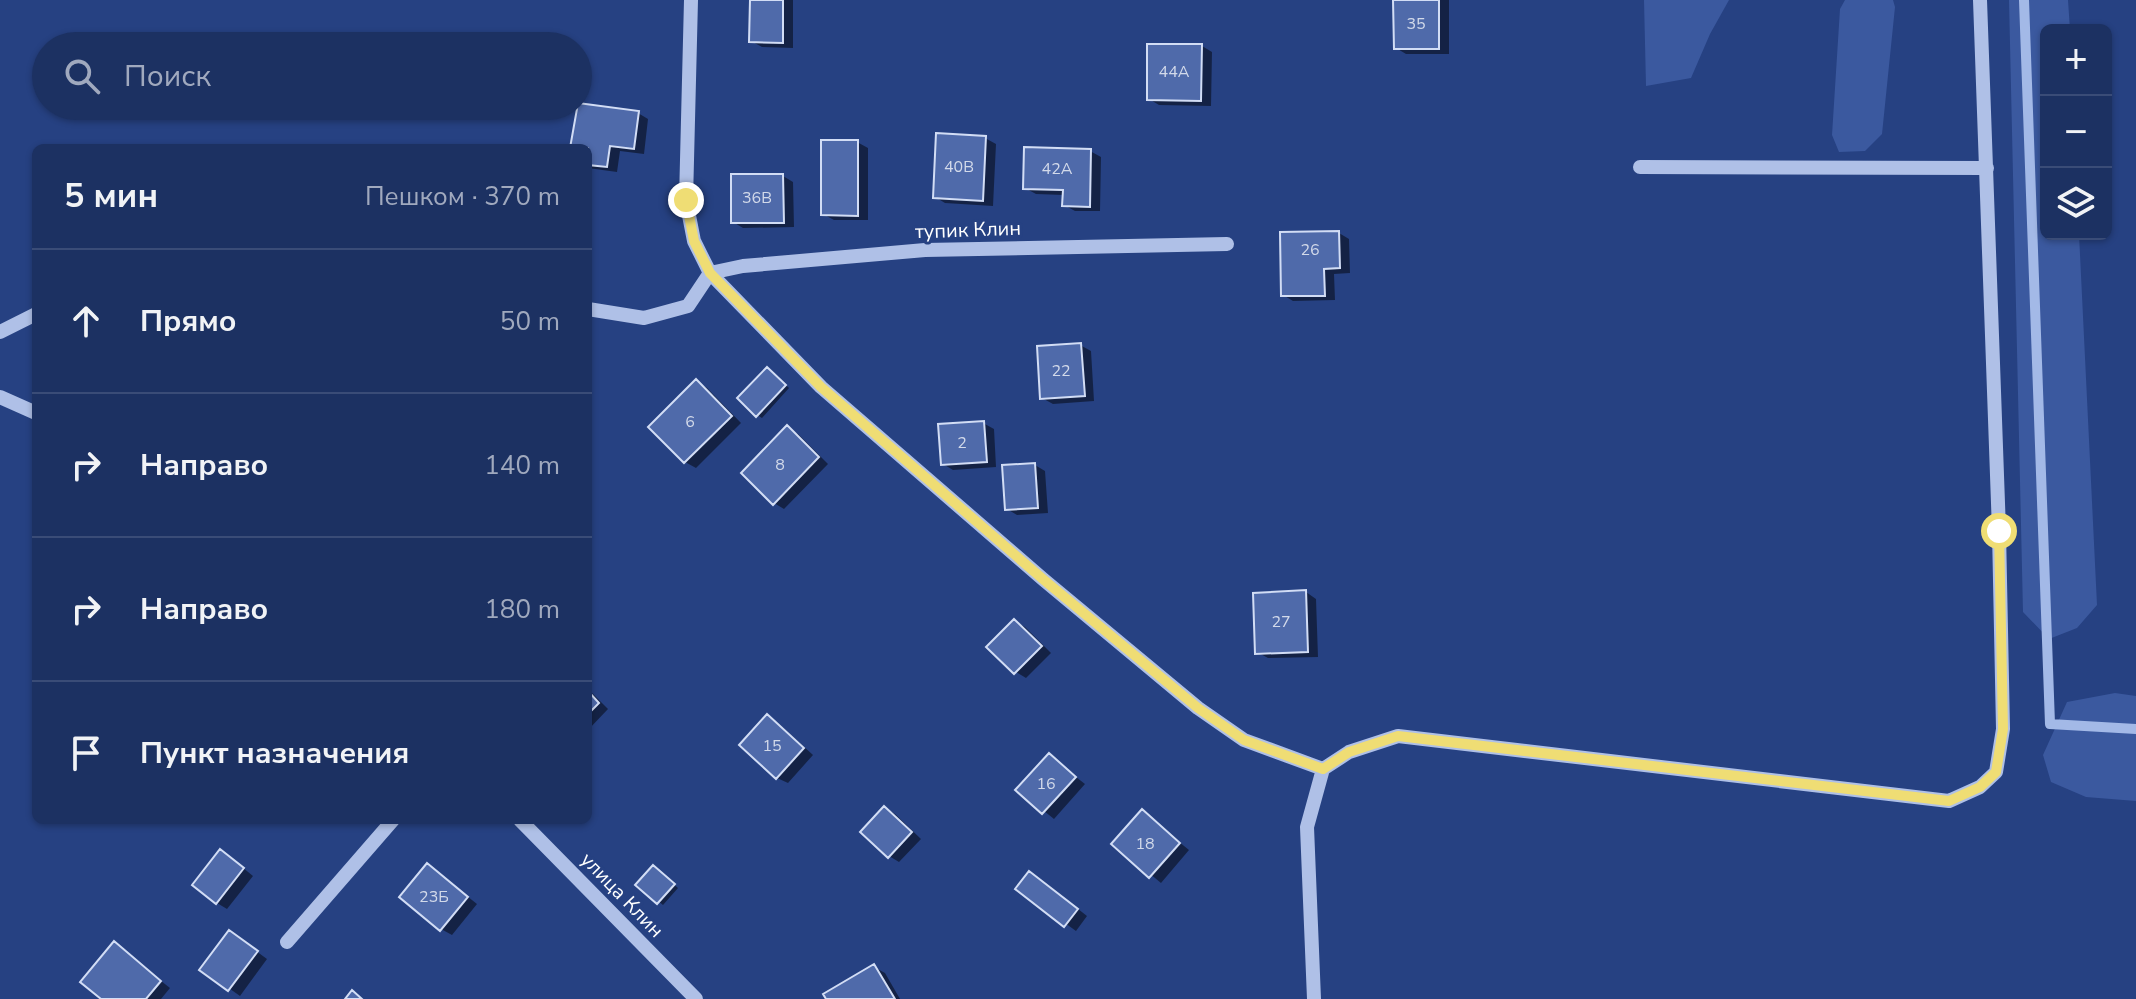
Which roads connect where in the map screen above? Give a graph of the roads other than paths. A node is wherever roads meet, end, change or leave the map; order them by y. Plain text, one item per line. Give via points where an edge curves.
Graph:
1 (691, 0) edge
2 (1980, 0) edge
3 (1640, 167) dead end
4 (1987, 168) junction
5 (1227, 244) dead end
6 (710, 273) junction
7 (592, 310) edge
8 (32, 316) edge
9 (0, 332) edge
10 (0, 397) edge
11 (32, 411) edge
12 (1323, 769) junction
13 (390, 824) edge
14 (524, 824) edge
15 (287, 942) dead end
16 (696, 999) edge
17 (1314, 999) edge

1 - 6 street via 686,200 694,241
2 - 4 street
3 - 4 street
4 - 12 street via 2003,729 1996,772 1980,787 1949,801 1398,736 1349,752
5 - 6 street, тупик Клин via 925,250
6 - 7 street via 688,306 644,318
6 - 12 street via 821,387 1198,708 1244,740
8 - 9 street
10 - 11 street
12 - 17 street via 1307,827
13 - 15 street
14 - 16 street, улица Клин

